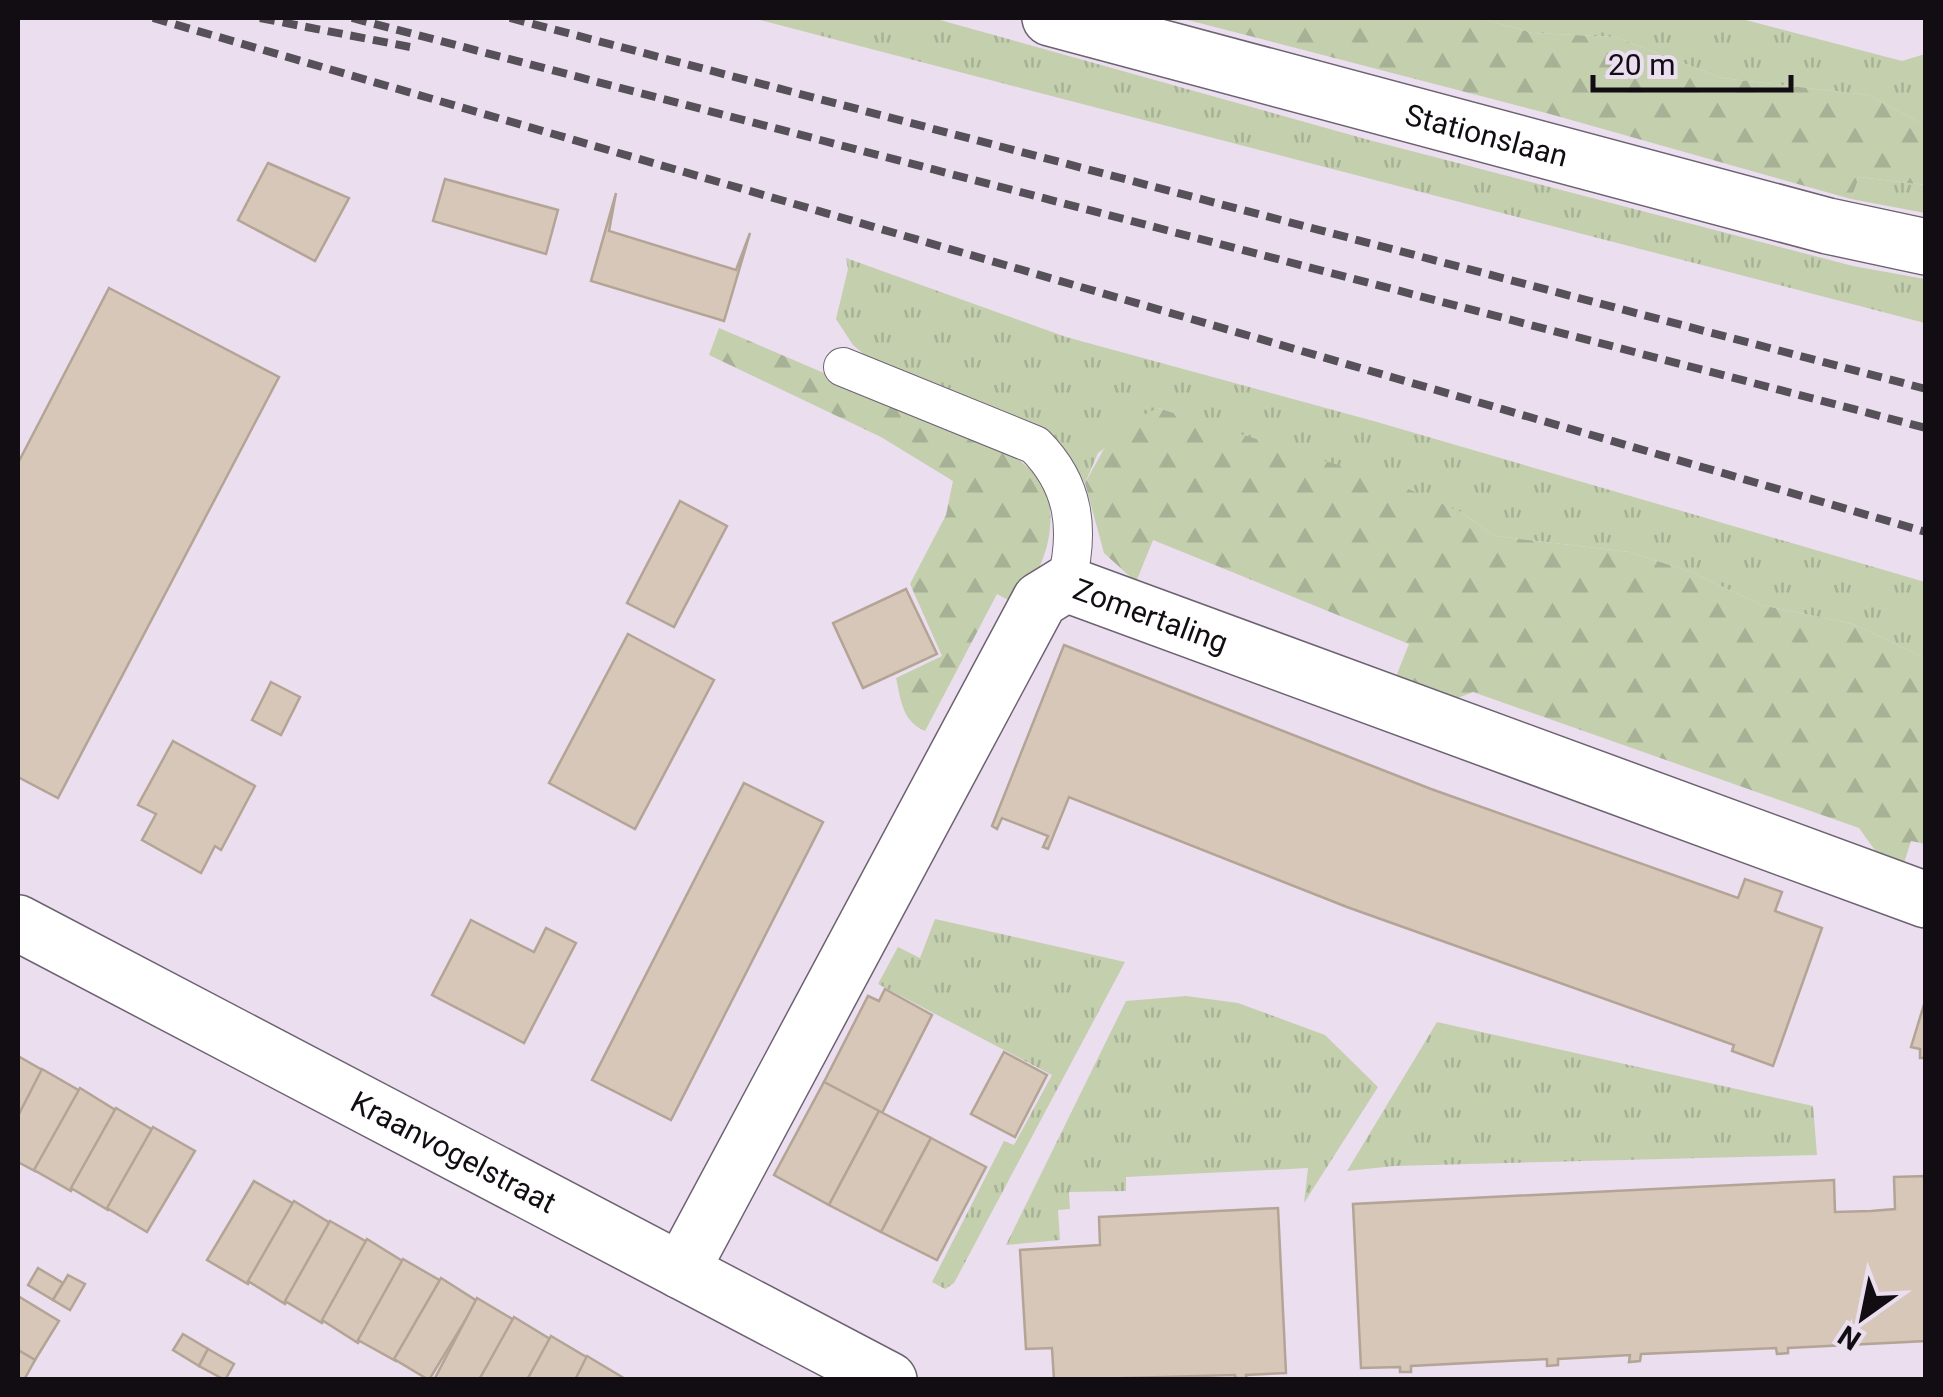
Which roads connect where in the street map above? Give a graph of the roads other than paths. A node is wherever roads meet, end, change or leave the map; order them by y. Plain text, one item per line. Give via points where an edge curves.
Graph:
1 (1050, 18) edge
2 (1926, 248) edge
3 (843, 366) dead end
4 (1066, 584) junction
5 (1926, 900) edge
6 (18, 923) edge
7 (682, 1271) junction
8 (889, 1380) edge

1 - 2 street, Stationslaan
3 - 4 lane via 1035,446 1054,464 1075,520
4 - 5 street, Zomertaling
4 - 7 street, Zomertaling via 1040,600
6 - 7 street, Kraanvogelstraat
7 - 8 street, Kraanvogelstraat

